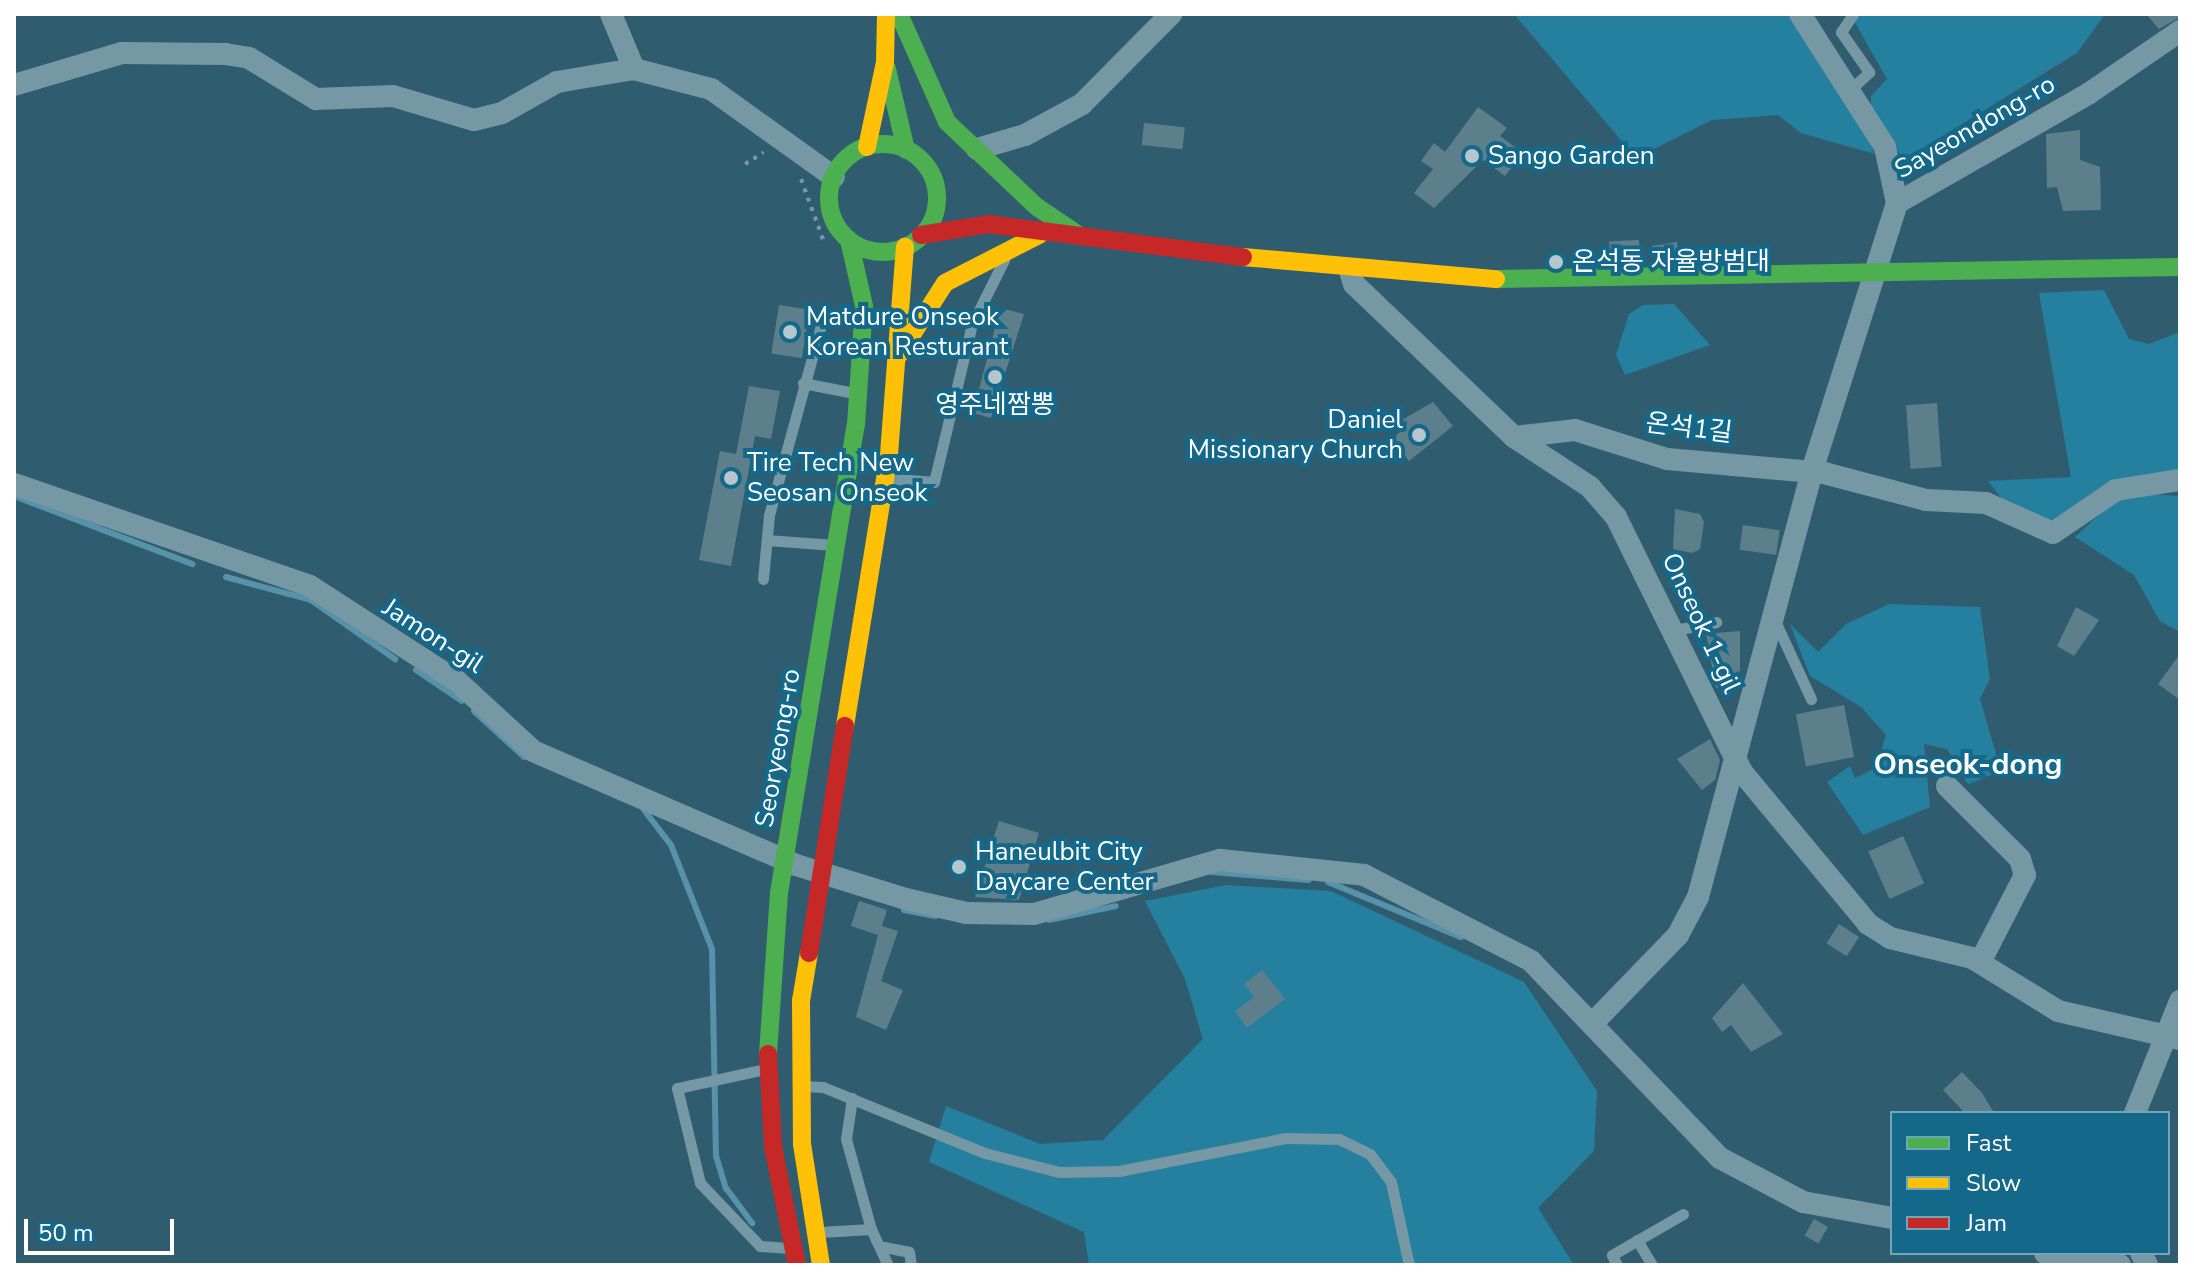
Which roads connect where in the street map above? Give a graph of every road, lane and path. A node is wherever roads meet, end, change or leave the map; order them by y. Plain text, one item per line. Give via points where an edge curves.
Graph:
1 (611, 14) edge
2 (886, 14) edge
3 (899, 14) edge
4 (1171, 14) edge
5 (1800, 14) edge
6 (1853, 14) edge
7 (2180, 31) edge
8 (885, 62) junction
9 (634, 69) junction
10 (14, 85) edge
11 (1851, 89) junction
12 (867, 147) junction
13 (977, 149) junction
14 (906, 150) junction
15 (796, 172) dead end
16 (834, 177) junction
17 (936, 189) junction
18 (1897, 203) junction
19 (988, 224) junction
20 (921, 235) junction
21 (1039, 235) junction
22 (849, 240) junction
23 (1095, 242) junction
24 (905, 247) junction
25 (1005, 248) junction
26 (831, 254) dead end
27 (2180, 267) edge
28 (1350, 271) junction
29 (1870, 272) junction
30 (820, 328) dead end
31 (893, 368) junction
32 (803, 383) junction
33 (859, 394) junction
34 (1514, 437) junction
35 (1812, 471) junction
36 (886, 478) junction
37 (2180, 480) edge
38 (14, 484) edge
39 (767, 540) junction
40 (838, 545) junction
41 (763, 579) dead end
42 (1773, 617) junction
43 (1716, 622) dead end
44 (1675, 630) junction
45 (1811, 699) dead end
46 (807, 734) junction
47 (845, 739) junction
48 (1734, 759) junction
49 (1947, 786) dead end
50 (803, 867) junction
51 (772, 959) junction
52 (806, 961) junction
53 (1980, 962) junction
54 (2180, 1001) edge
55 (1592, 1024) junction
56 (2172, 1037) edge
57 (767, 1068) junction
58 (799, 1085) junction
59 (852, 1098) junction
60 (2136, 1111) edge
61 (1683, 1214) dead end
62 (1890, 1218) edge
63 (871, 1229) junction
64 (813, 1233) junction
65 (1637, 1240) junction
66 (884, 1247) junction
67 (2058, 1255) edge
68 (795, 1256) edge
69 (821, 1265) edge
70 (888, 1265) edge
71 (911, 1265) edge
72 (1409, 1265) edge
73 (1617, 1265) edge
74 (1652, 1265) edge
75 (2120, 1265) edge

1 - 9 street
2 - 8 street
3 - 13 street via 938,110
4 - 13 street via 1082,104 1025,135
5 - 11 street, Sayeondong-ro
6 - 11 lane via 1841,32 1869,72
7 - 18 street, Sayeondong-ro via 2098,89
8 - 12 street
8 - 14 street
9 - 10 street via 557,82 502,113 474,120 393,96 316,99 249,58 210,53 122,53
9 - 16 street via 711,89
11 - 18 street, Sayeondong-ro via 1893,164
12 - 14 street
12 - 16 street
13 - 23 street via 1048,217
14 - 17 street via 927,167
15 - 26 path via 812,227
16 - 22 street, Seoryeong-ro via 832,216
17 - 19 street
17 - 20 street via 935,212
18 - 29 street
19 - 20 street
19 - 21 street
20 - 24 street
21 - 23 street
21 - 25 street
22 - 24 street via 879,252
22 - 33 street, Seoryeong-ro via 863,295
23 - 28 street
24 - 31 street, Seoryeong-ro
25 - 31 street via 935,293
25 - 36 lane via 1002,273 972,324 934,482
27 - 29 street
28 - 29 street via 1519,280
28 - 34 street, Onseok 1-gil via 1354,283
29 - 35 street
30 - 32 lane
31 - 36 street, Seoryeong-ro
32 - 33 lane
32 - 39 lane
33 - 40 street, Seoryeong-ro
34 - 35 street, 온석1길 via 1575,430 1667,459
34 - 44 street, Onseok 1-gil via 1576,476 1608,508
35 - 37 street, 온석1길 via 1926,500 1986,503 2053,533 2116,490
35 - 42 street
36 - 47 street, Seoryeong-ro
38 - 50 street, Jamon-gil via 310,586 457,681 533,751
39 - 40 lane
39 - 41 lane
40 - 46 street, Seoryeong-ro
42 - 45 lane
42 - 48 street
43 - 44 lane
44 - 48 street, Onseok 1-gil
46 - 47 street
46 - 50 street, Seoryeong-ro
47 - 50 street, Seoryeong-ro
48 - 53 street, Onseok 1-gil via 1875,930
48 - 55 street via 1687,922
49 - 53 street via 2020,859 2025,875
50 - 51 street, Seoryeong-ro
50 - 52 street, Seoryeong-ro
50 - 55 street via 932,906 1018,915 1084,905 1196,863 1353,872 1522,954
51 - 52 street
51 - 57 street, Seoryeong-ro
52 - 58 street, Seoryeong-ro
53 - 56 street, Onseok 1-gil via 2058,1011
54 - 56 street
55 - 62 street via 1720,1158 1803,1202
56 - 60 street
57 - 68 street, Seoryeong-ro
57 - 68 lane via 677,1088 700,1183 760,1246
58 - 59 lane
58 - 64 street, Seoryeong-ro
59 - 63 lane via 846,1139
59 - 72 lane via 985,1153 1059,1172 1119,1171 1286,1138 1347,1142 1370,1154 1391,1182
61 - 65 lane
63 - 64 lane
63 - 66 lane
64 - 69 street, Seoryeong-ro
65 - 73 lane via 1612,1255
65 - 74 lane
66 - 70 lane
66 - 71 lane via 909,1252
67 - 75 street

